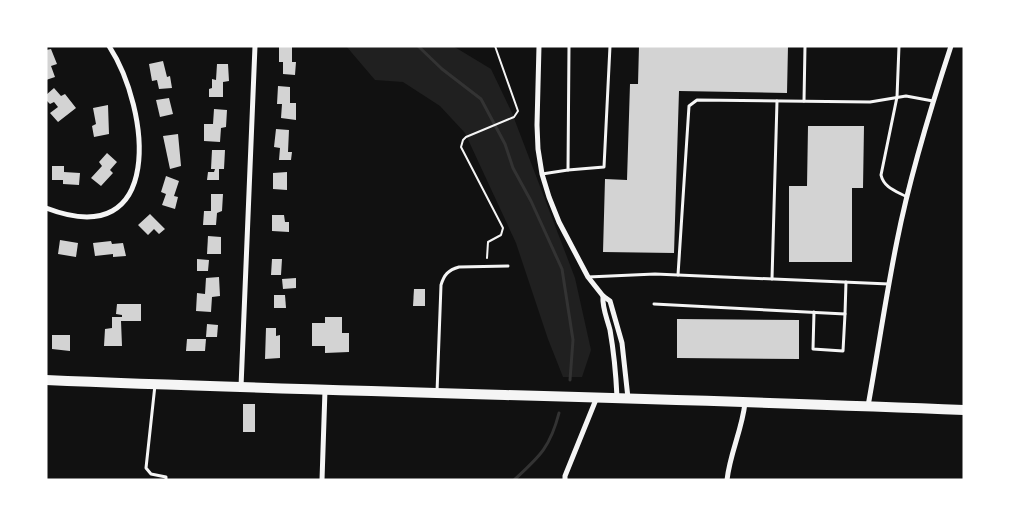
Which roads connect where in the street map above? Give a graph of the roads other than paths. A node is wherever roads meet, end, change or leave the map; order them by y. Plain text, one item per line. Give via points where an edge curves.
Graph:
1 (109, 46) edge
2 (255, 46) edge
3 (539, 46) edge
4 (569, 46) edge
5 (610, 46) edge
6 (805, 46) edge
7 (899, 46) edge
8 (951, 46) edge
9 (898, 97) junction
10 (777, 101) junction
11 (804, 101) junction
12 (933, 101) junction
13 (568, 170) junction
14 (542, 174) junction
15 (907, 197) junction
16 (46, 208) edge
17 (508, 266) dead end
18 (678, 275) junction
19 (588, 277) junction
20 (772, 279) junction
21 (846, 282) junction
22 (890, 284) junction
23 (603, 296) junction
24 (654, 304) dead end
25 (814, 312) junction
26 (845, 314) junction
27 (46, 380) edge
28 (155, 385) junction
29 (241, 387) junction
30 (326, 389) junction
31 (437, 392) junction
32 (597, 396) junction
33 (617, 397) junction
34 (628, 398) junction
35 (745, 403) junction
36 (868, 406) junction
37 (964, 410) edge
38 (166, 480) edge
39 (322, 480) edge
40 (565, 480) edge
41 (727, 480) edge

1 - 16 street via 128,83 134,109 140,157 137,180 128,198 113,211 95,217 75,218
2 - 29 street
3 - 14 street via 537,125
4 - 13 lane
5 - 13 lane via 604,167
6 - 11 lane
7 - 9 lane
8 - 12 street
9 - 11 lane via 870,102
9 - 12 lane
9 - 15 lane via 881,176 886,186
10 - 11 lane
10 - 18 lane via 697,100 688,106
10 - 20 lane
12 - 15 street
13 - 14 lane
14 - 19 street via 559,222
15 - 22 street
17 - 31 lane via 458,267 444,277 440,285
18 - 19 lane
18 - 20 lane
19 - 23 street
20 - 21 lane
21 - 22 lane
21 - 26 lane
22 - 36 street
23 - 33 street via 614,356
23 - 34 street via 610,301 620,330
24 - 25 lane
25 - 26 lane
25 - 26 lane via 813,349 843,351
27 - 28 main road
28 - 29 main road
28 - 38 lane via 146,468 151,474 166,477
29 - 30 main road
30 - 31 main road
30 - 39 street
31 - 32 main road
32 - 33 main road
32 - 40 street
33 - 34 main road
34 - 35 main road
35 - 36 main road
35 - 41 street
36 - 37 main road

